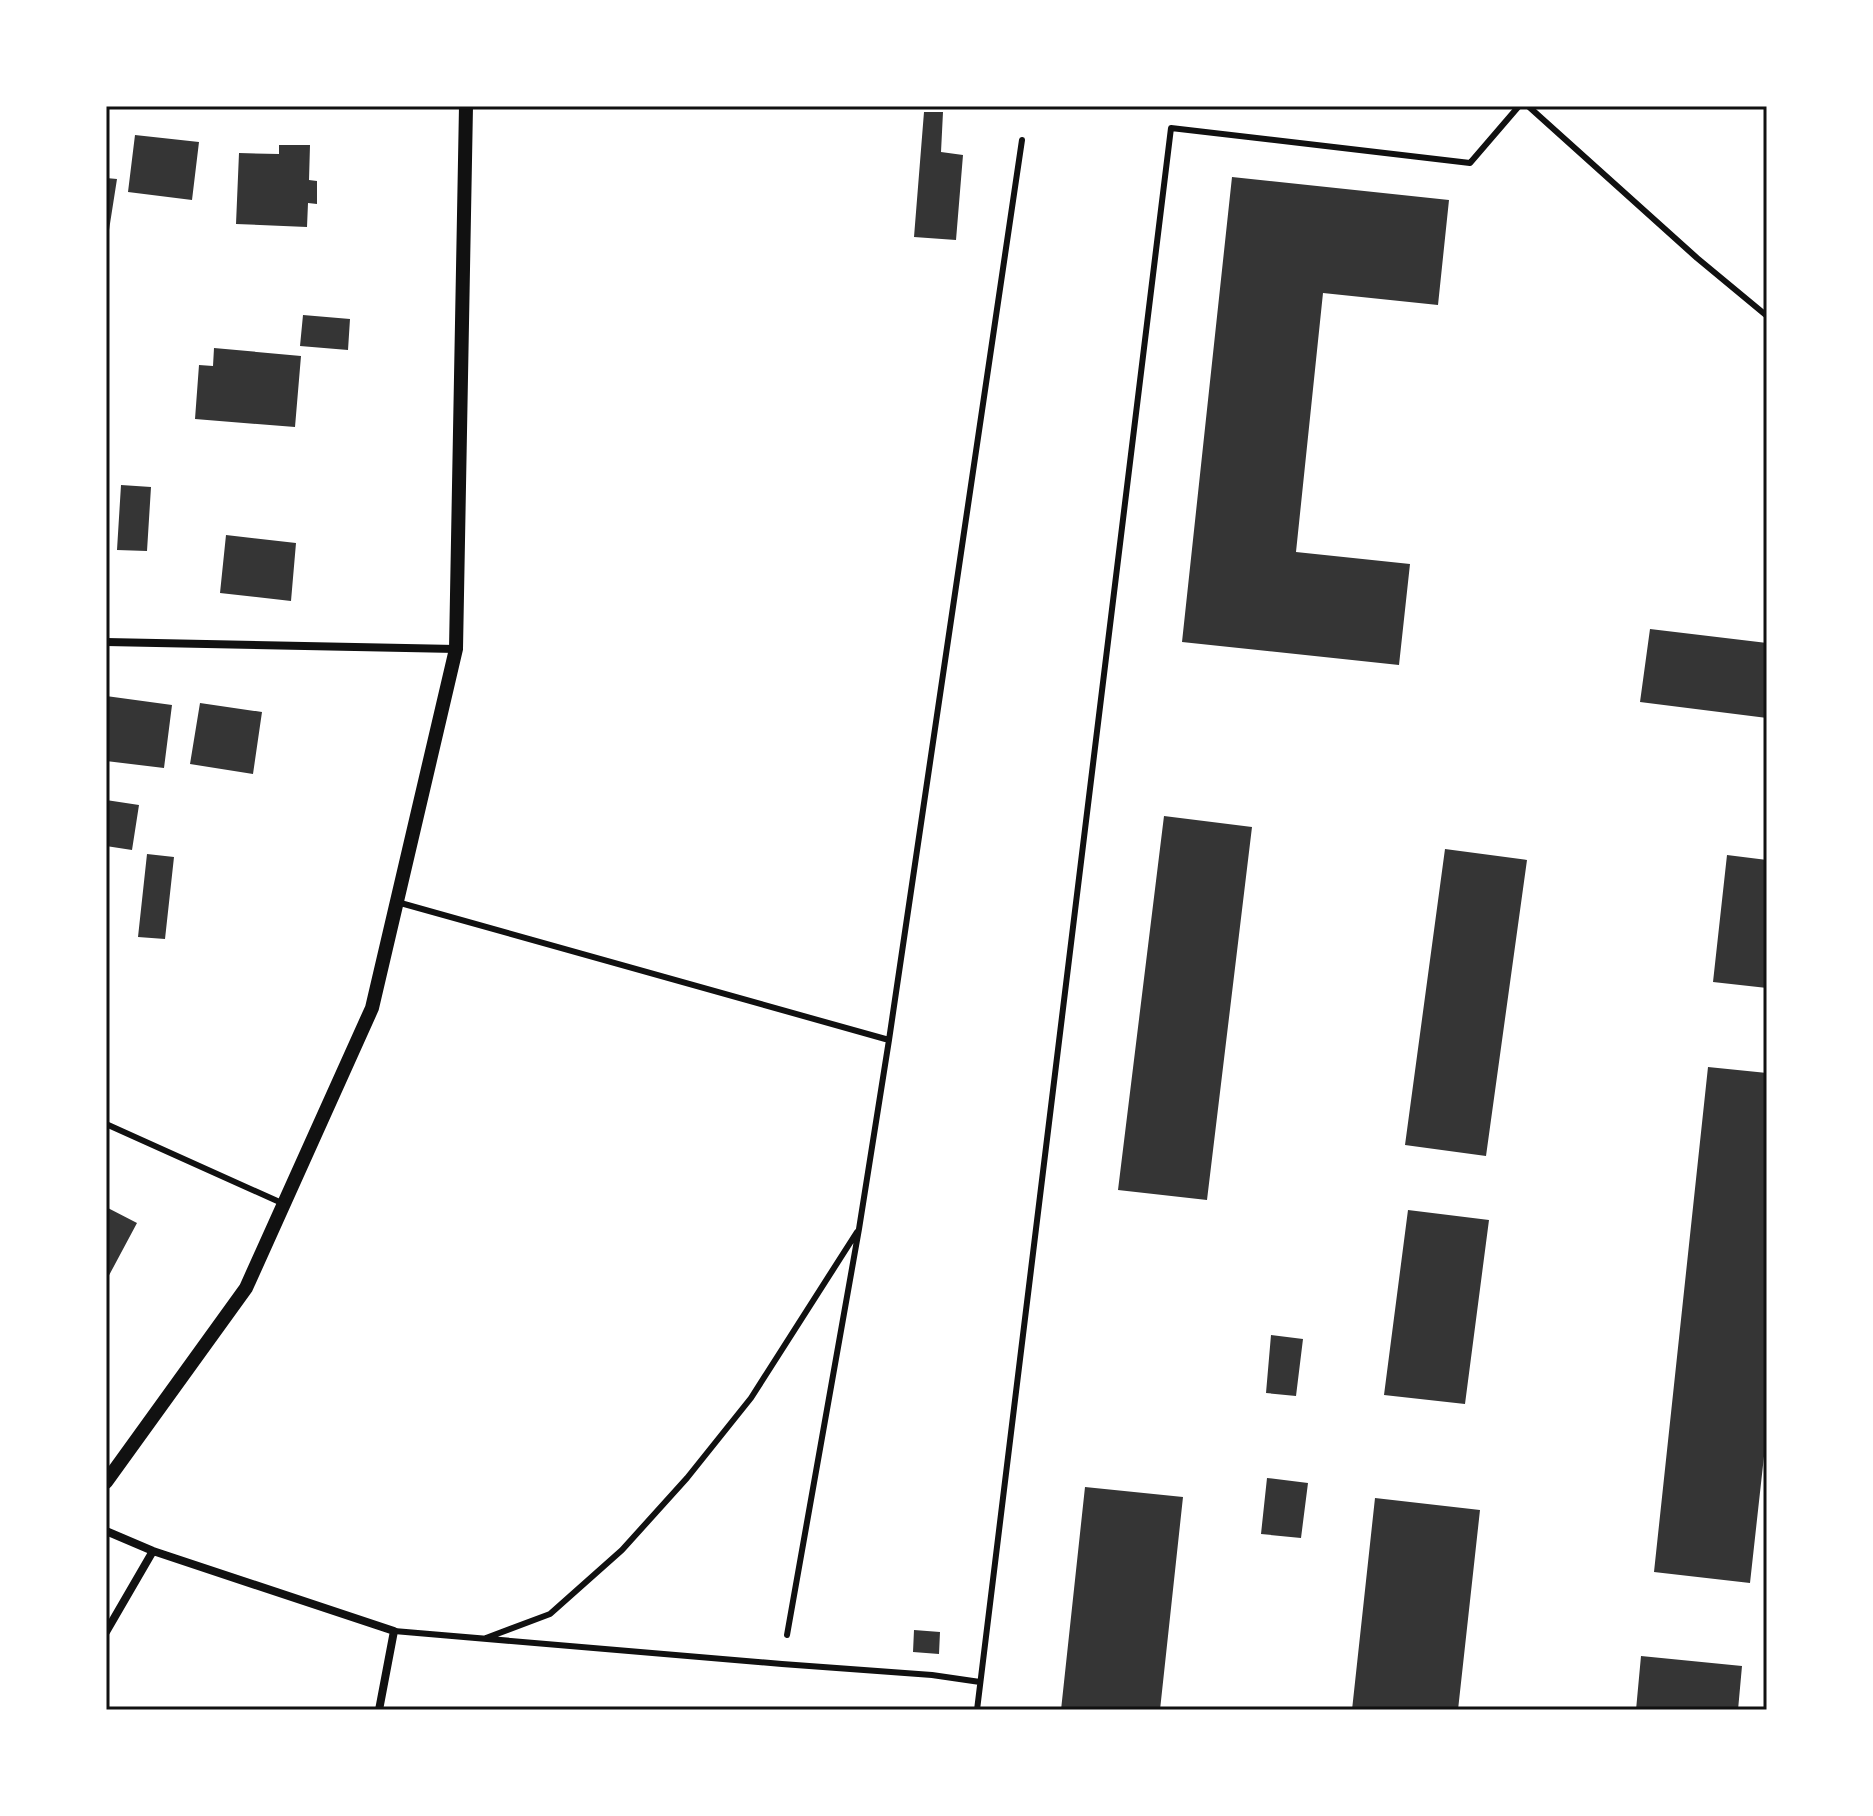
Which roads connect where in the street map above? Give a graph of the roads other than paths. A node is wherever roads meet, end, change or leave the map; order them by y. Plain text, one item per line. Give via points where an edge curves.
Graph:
1 (466, 106) edge
2 (1519, 106) edge
3 (1528, 106) edge
4 (1022, 140) dead end
5 (1767, 316) edge
6 (106, 642) edge
7 (456, 649) junction
8 (397, 902) junction
9 (889, 1040) junction
10 (106, 1124) edge
11 (284, 1204) junction
12 (859, 1229) junction
13 (106, 1482) edge
14 (106, 1531) edge
15 (153, 1551) junction
16 (394, 1631) junction
17 (106, 1632) edge
18 (787, 1635) dead end
19 (484, 1638) junction
20 (980, 1682) junction
21 (379, 1710) edge
22 (977, 1710) edge

1 - 7 street
2 - 20 lane via 1470,163 1171,128
3 - 5 lane
4 - 9 lane
6 - 7 street
7 - 8 street
8 - 9 lane
8 - 11 street via 372,1008
9 - 12 lane
10 - 11 lane
11 - 13 street via 246,1288
12 - 18 lane
12 - 19 lane via 751,1398 622,1550 550,1614
14 - 15 street
15 - 16 street
15 - 17 street
16 - 19 lane
16 - 21 street
19 - 20 lane
20 - 22 lane

